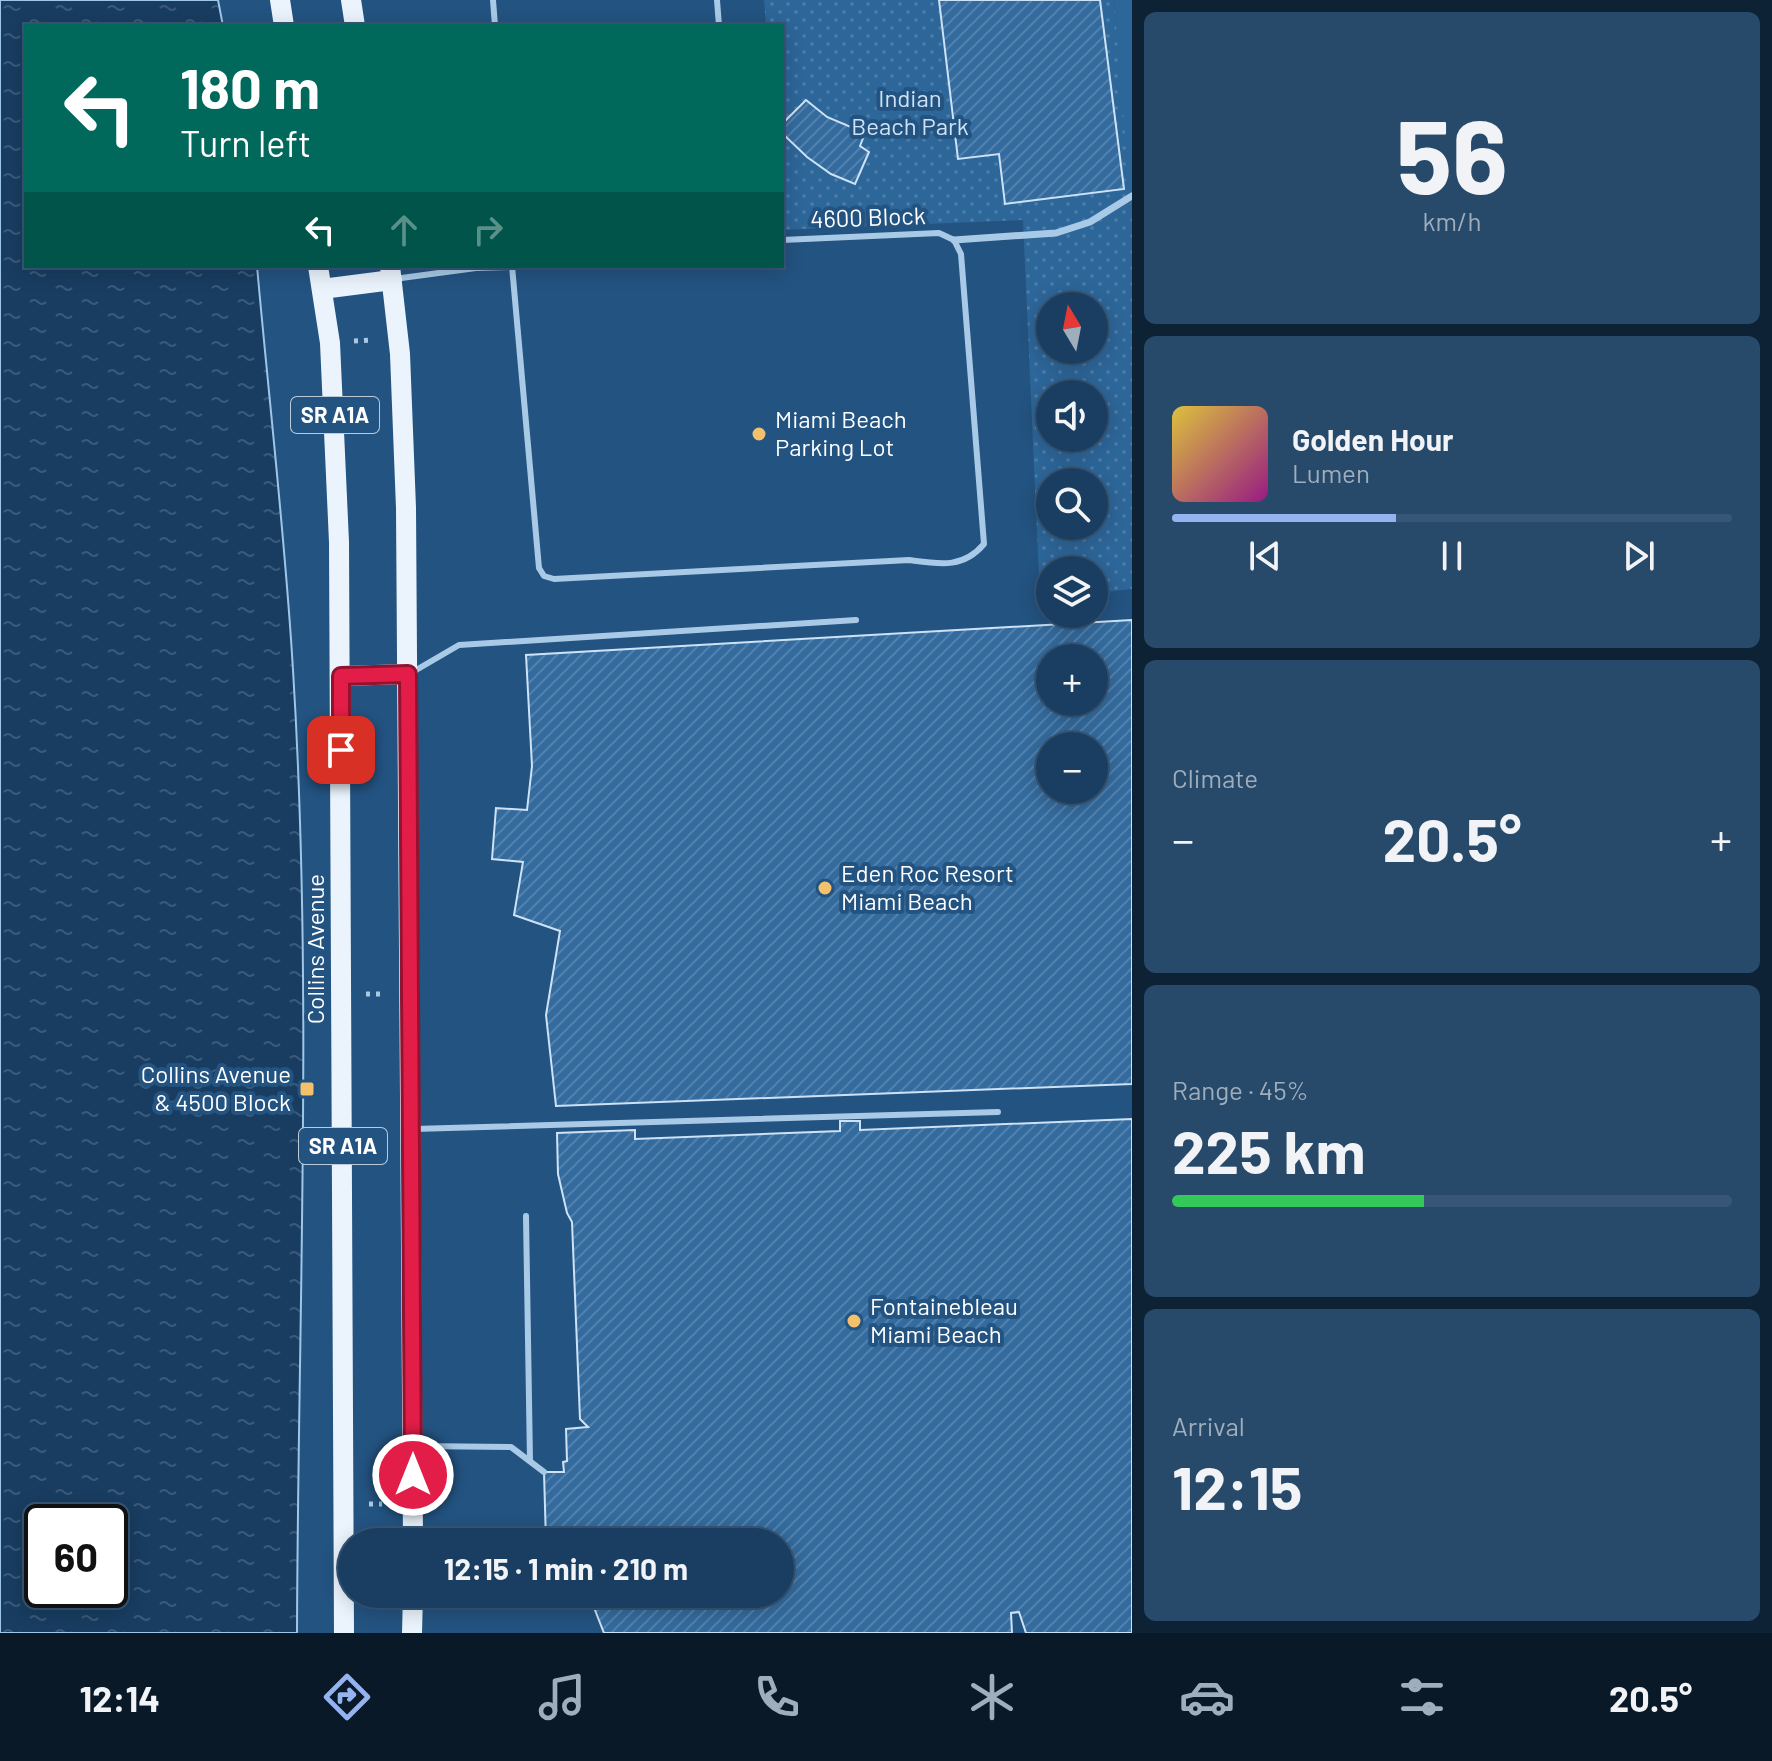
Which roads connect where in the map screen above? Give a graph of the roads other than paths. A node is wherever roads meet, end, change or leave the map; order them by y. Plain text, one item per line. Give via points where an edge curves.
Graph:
1 (280, 0) edge
2 (351, 0) edge
3 (493, 0) edge
4 (717, 0) edge
5 (284, 24) edge
6 (355, 24) edge
7 (495, 24) edge
8 (719, 24) edge
9 (1132, 196) edge
10 (784, 240) edge
11 (954, 240) junction
12 (318, 268) edge
13 (476, 268) edge
14 (512, 268) edge
15 (391, 273) edge
16 (322, 289) junction
17 (856, 620) dead end
18 (408, 674) junction
19 (341, 676) junction
20 (998, 1112) dead end
21 (411, 1130) junction
22 (526, 1216) dead end
23 (413, 1446) junction
24 (530, 1461) junction
25 (544, 1472) dead end
26 (413, 1528) edge
27 (413, 1608) edge
28 (344, 1633) edge
29 (412, 1633) edge

1 - 5 main road
2 - 6 main road
3 - 7 lane
4 - 8 lane
9 - 11 street via 1090,222 1056,233
10 - 11 lane, 4600 Block via 939,233
11 - 14 lane via 961,254 984,544 973,557 958,562 544,576 539,568
12 - 16 main road, Collins Avenue / SR A1A
13 - 15 lane
15 - 16 main road
15 - 18 main road, SR A1A via 403,424
16 - 19 main road, Collins Avenue / SR A1A via 335,424
17 - 18 lane via 459,645
18 - 19 main road
18 - 21 main road, SR A1A
19 - 28 main road, Collins Avenue / SR A1A
20 - 21 lane
21 - 23 main road, SR A1A
22 - 24 lane
23 - 24 lane via 511,1447
23 - 26 main road, SR A1A
24 - 25 lane
27 - 29 main road

